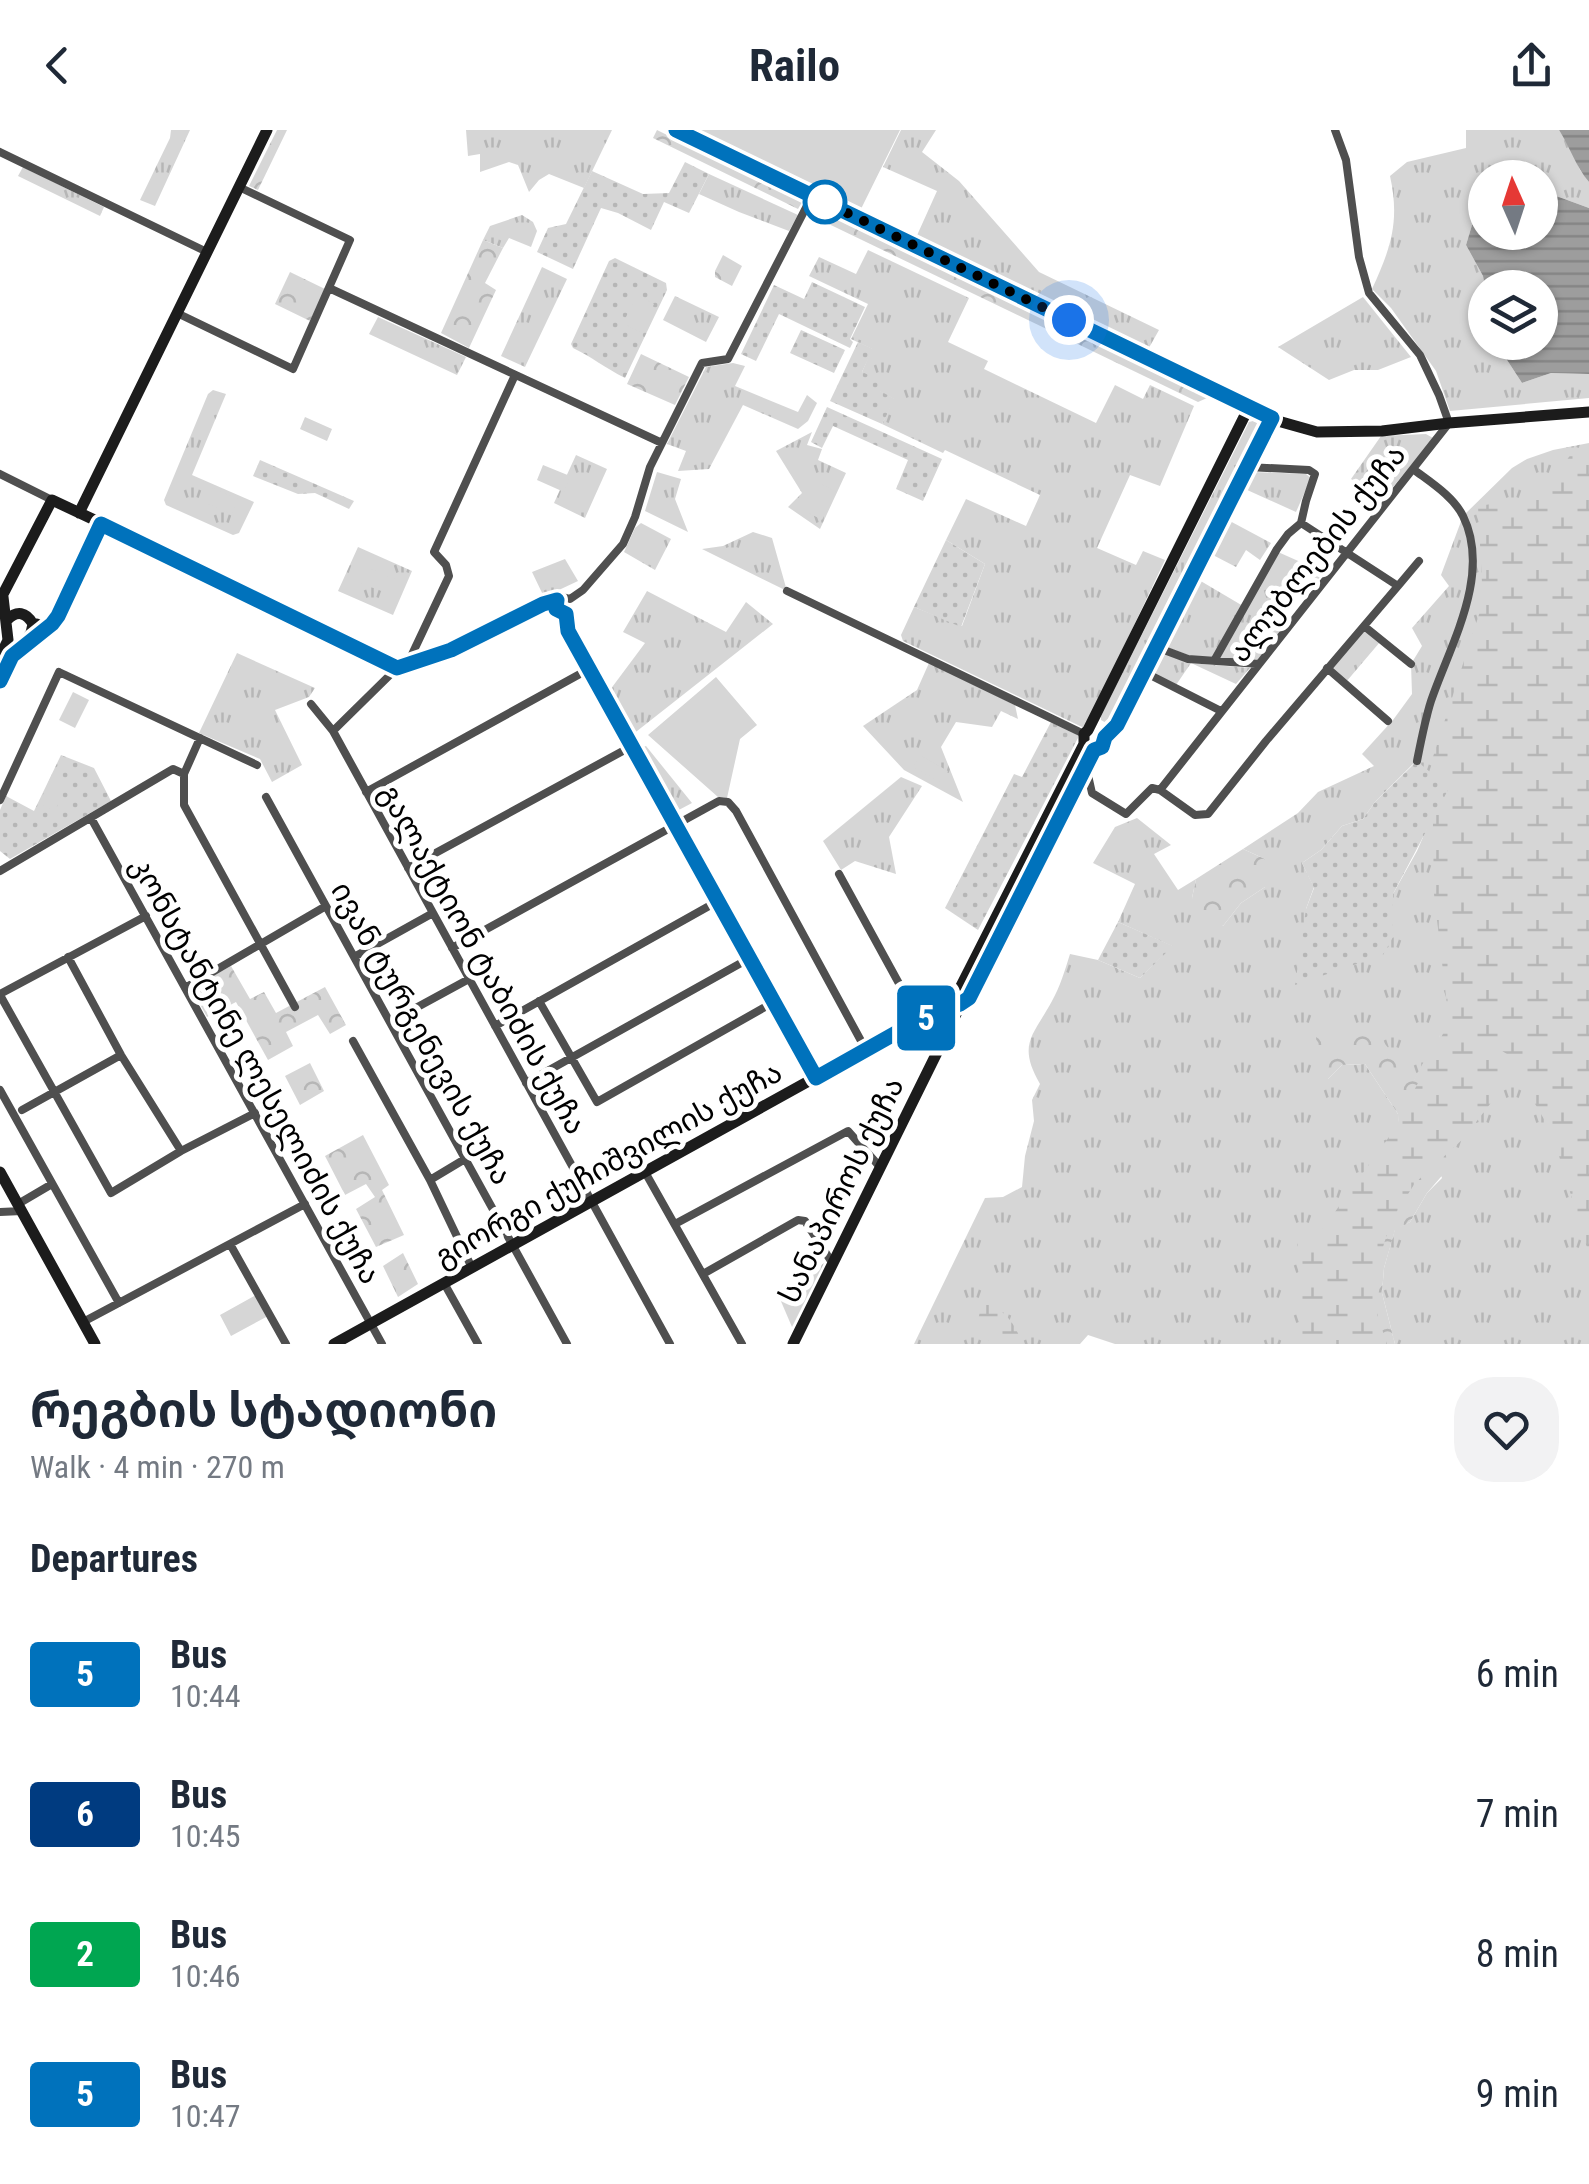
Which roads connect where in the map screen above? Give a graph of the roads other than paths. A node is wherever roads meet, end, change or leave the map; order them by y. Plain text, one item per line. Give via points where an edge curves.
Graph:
1 (267, 130) edge
2 (676, 130) edge
3 (1336, 130) edge
4 (0, 152) edge
5 (240, 187) junction
6 (812, 196) junction
7 (207, 252) junction
8 (328, 288) junction
9 (177, 313) junction
10 (516, 375) junction
11 (1220, 394) junction
12 (1248, 408) junction
13 (1589, 412) edge
14 (1272, 418) junction
15 (1449, 423) junction
16 (1237, 431) junction
17 (662, 444) junction
18 (1247, 467) junction
19 (1414, 469) junction
20 (0, 474) edge
21 (52, 500) junction
22 (79, 513) junction
23 (1301, 523) junction
24 (101, 524) junction
25 (1346, 553) junction
26 (1419, 561) dead end
27 (1398, 586) junction
28 (788, 591) dead end
29 (2, 598) edge
30 (570, 599) junction
31 (557, 600) junction
32 (566, 614) junction
33 (4, 622) edge
34 (33, 624) junction
35 (52, 624) junction
36 (1364, 626) junction
37 (25, 639) junction
38 (1156, 647) junction
39 (6, 656) edge
40 (1214, 661) junction
41 (1258, 664) junction
42 (1410, 664) dead end
43 (408, 666) junction
44 (397, 668) junction
45 (1326, 668) junction
46 (589, 669) junction
47 (1144, 672) junction
48 (0, 681) edge
49 (310, 704) dead end
50 (1221, 711) junction
51 (1388, 721) dead end
52 (333, 731) junction
53 (200, 738) junction
54 (1088, 740) junction
55 (632, 746) junction
56 (1416, 761) dead end
57 (257, 765) dead end
58 (1086, 766) junction
59 (184, 774) junction
60 (1160, 790) junction
61 (366, 792) junction
62 (266, 797) dead end
63 (0, 800) edge
64 (91, 818) junction
65 (676, 825) junction
66 (408, 868) junction
67 (0, 871) edge
68 (840, 874) dead end
69 (718, 901) junction
70 (326, 906) junction
71 (433, 914) junction
72 (146, 916) junction
73 (260, 944) junction
74 (452, 948) junction
75 (68, 957) junction
76 (354, 957) junction
77 (750, 958) junction
78 (470, 979) junction
79 (185, 988) junction
80 (0, 995) edge
81 (540, 1001) junction
82 (774, 1002) junction
83 (960, 1004) junction
84 (295, 1007) dead end
85 (919, 1020) junction
86 (390, 1022) junction
87 (495, 1026) junction
88 (353, 1041) dead end
89 (866, 1050) junction
90 (120, 1055) junction
91 (572, 1058) junction
92 (816, 1078) junction
93 (526, 1083) junction
94 (0, 1090) edge
95 (53, 1092) junction
96 (22, 1110) dead end
97 (255, 1114) junction
98 (181, 1151) junction
99 (466, 1159) junction
100 (880, 1167) junction
101 (0, 1172) edge
102 (645, 1172) junction
103 (430, 1180) junction
104 (52, 1184) junction
105 (591, 1202) junction
106 (305, 1204) junction
107 (20, 1207) junction
108 (0, 1212) edge
109 (675, 1224) junction
110 (230, 1244) junction
111 (512, 1245) junction
112 (832, 1264) junction
113 (472, 1268) junction
114 (702, 1274) junction
115 (444, 1284) junction
116 (118, 1304) junction
117 (83, 1322) junction
118 (371, 1324) junction
119 (95, 1344) edge
120 (286, 1344) edge
121 (334, 1344) edge
122 (382, 1344) edge
123 (478, 1344) edge
124 (567, 1344) edge
125 (670, 1344) edge
126 (742, 1344) edge
127 (793, 1344) edge

1 - 5 main road
2 - 6 main road
3 - 15 street via 1369,293 1420,355
4 - 7 street
5 - 7 main road
5 - 8 street via 350,240
6 - 11 main road
6 - 17 street via 728,359 702,364
7 - 9 main road
8 - 9 street via 292,369
8 - 10 street
9 - 22 main road
10 - 17 street
10 - 43 street via 434,552 449,576
11 - 12 main road
11 - 16 main road
12 - 14 main road
12 - 16 main road, სანაპიროს ქუჩა
13 - 15 main road
14 - 15 main road via 1316,432
14 - 18 main road
15 - 19 street, ალუბლების ქუჩა
16 - 54 main road, სანაპიროს ქუჩა
17 - 30 street via 623,544
18 - 23 street via 1316,474
18 - 38 main road
19 - 25 street, ალუბლების ქუჩა
19 - 56 street via 1463,516 1474,554 1467,608
20 - 21 street
21 - 22 main road
21 - 29 main road
22 - 24 main road
23 - 25 street
23 - 40 street via 1288,534
24 - 35 main road
24 - 44 street
25 - 27 street
25 - 41 street, ალუბლების ქუჩა
26 - 27 street
27 - 36 street
28 - 54 street
29 - 33 main road
30 - 31 street
30 - 32 street
31 - 32 street via 556,609
31 - 43 street
32 - 46 street
33 - 34 main road via 21,613
33 - 37 main road via 9,636
33 - 39 main road
34 - 35 main road
34 - 37 main road
35 - 39 main road
36 - 42 street
36 - 45 street
37 - 39 main road
38 - 40 street
38 - 47 main road
39 - 48 main road
40 - 41 street
41 - 50 street, ალუბლების ქუჩა
43 - 44 street
44 - 52 street
45 - 51 street
45 - 60 street via 1208,814 1195,815
46 - 55 street
46 - 61 street
47 - 50 street
47 - 54 main road via 1102,747
49 - 52 street, გალაქტიონ ტაბიძის ქუჩა
50 - 60 street, ალუბლების ქუჩა
52 - 61 street, გალაქტიონ ტაბიძის ქუჩა
53 - 57 street
53 - 59 street
53 - 63 street via 59,672
54 - 58 main road, სანაპიროს ქუჩა
54 - 83 main road, სანაპიროს ქუჩა via 959,990
55 - 65 street
55 - 66 street
58 - 60 street, ალუბლების ქუჩა via 1092,793 1126,814 1152,788
58 - 83 main road, სანაპიროს ქუჩა via 969,998
59 - 64 street via 174,769
59 - 73 street via 184,805
61 - 66 street, გალაქტიონ ტაბიძის ქუჩა
62 - 70 street, ივან ტურგენევის ქუჩა
64 - 67 street
64 - 72 street, კონსტანტინე ლესელიძის ქუჩა
65 - 69 street
65 - 74 street
65 - 89 street via 728,802
66 - 71 street, გალაქტიონ ტაბიძის ქუჩა
68 - 85 street
69 - 77 street
69 - 81 street
70 - 73 street
70 - 76 street, ივან ტურგენევის ქუჩა
71 - 74 street, გალაქტიონ ტაბიძის ქუჩა
71 - 76 street
72 - 75 street
72 - 79 street, კონსტანტინე ლესელიძის ქუჩა
73 - 79 street
73 - 84 street
74 - 78 street, გალაქტიონ ტაბიძის ქუჩა
75 - 80 street
75 - 90 street
76 - 86 street, ივან ტურგენევის ქუჩა
77 - 82 street
77 - 91 street
78 - 86 street
78 - 87 street, გალაქტიონ ტაბიძის ქუჩა
79 - 97 street, კონსტანტინე ლესელიძის ქუჩა
80 - 95 street
81 - 87 street
81 - 91 street
82 - 91 street via 597,1102
82 - 92 street
83 - 85 main road, გიორგი ქუჩიშვილის ქუჩა
83 - 100 main road, სანაპიროს ქუჩა
85 - 89 main road, გიორგი ქუჩიშვილის ქუჩა
86 - 99 street, ივან ტურგენევის ქუჩა
87 - 93 street, გალაქტიონ ტაბიძის ქუჩა
88 - 103 street
89 - 92 main road, გიორგი ქუჩიშვილის ქუჩა
90 - 95 street
90 - 98 street
91 - 93 street
92 - 102 main road, გიორგი ქუჩიშვილის ქუჩა
93 - 105 street, გალაქტიონ ტაბიძის ქუჩა
94 - 104 street
95 - 96 street
95 - 98 street via 111,1193
97 - 98 street
97 - 106 street, კონსტანტინე ლესელიძის ქუჩა
99 - 103 street
99 - 111 street, ივან ტურგენევის ქუჩა
100 - 109 street via 848,1131
100 - 112 main road, სანაპიროს ქუჩა
101 - 107 main road
102 - 105 main road, გიორგი ქუჩიშვილის ქუჩა
102 - 109 street
103 - 113 street
104 - 107 street
104 - 116 street
105 - 111 main road, გიორგი ქუჩიშვილის ქუჩა
105 - 125 street, გალაქტიონ ტაბიძის ქუჩა
106 - 110 street
106 - 118 street, კონსტანტინე ლესელიძის ქუჩა
107 - 108 street
107 - 117 main road
109 - 114 street
110 - 116 street
110 - 120 street
111 - 113 main road, გიორგი ქუჩიშვილის ქუჩა
111 - 124 street, ივან ტურგენევის ქუჩა
112 - 114 street via 798,1220
112 - 127 main road, სანაპიროს ქუჩა
113 - 115 main road, გიორგი ქუჩიშვილის ქუჩა
114 - 126 street
115 - 118 main road, გიორგი ქუჩიშვილის ქუჩა
115 - 123 street
116 - 117 street
117 - 119 main road
118 - 121 main road, გიორგი ქუჩიშვილის ქუჩა
118 - 122 street, კონსტანტინე ლესელიძის ქუჩა

